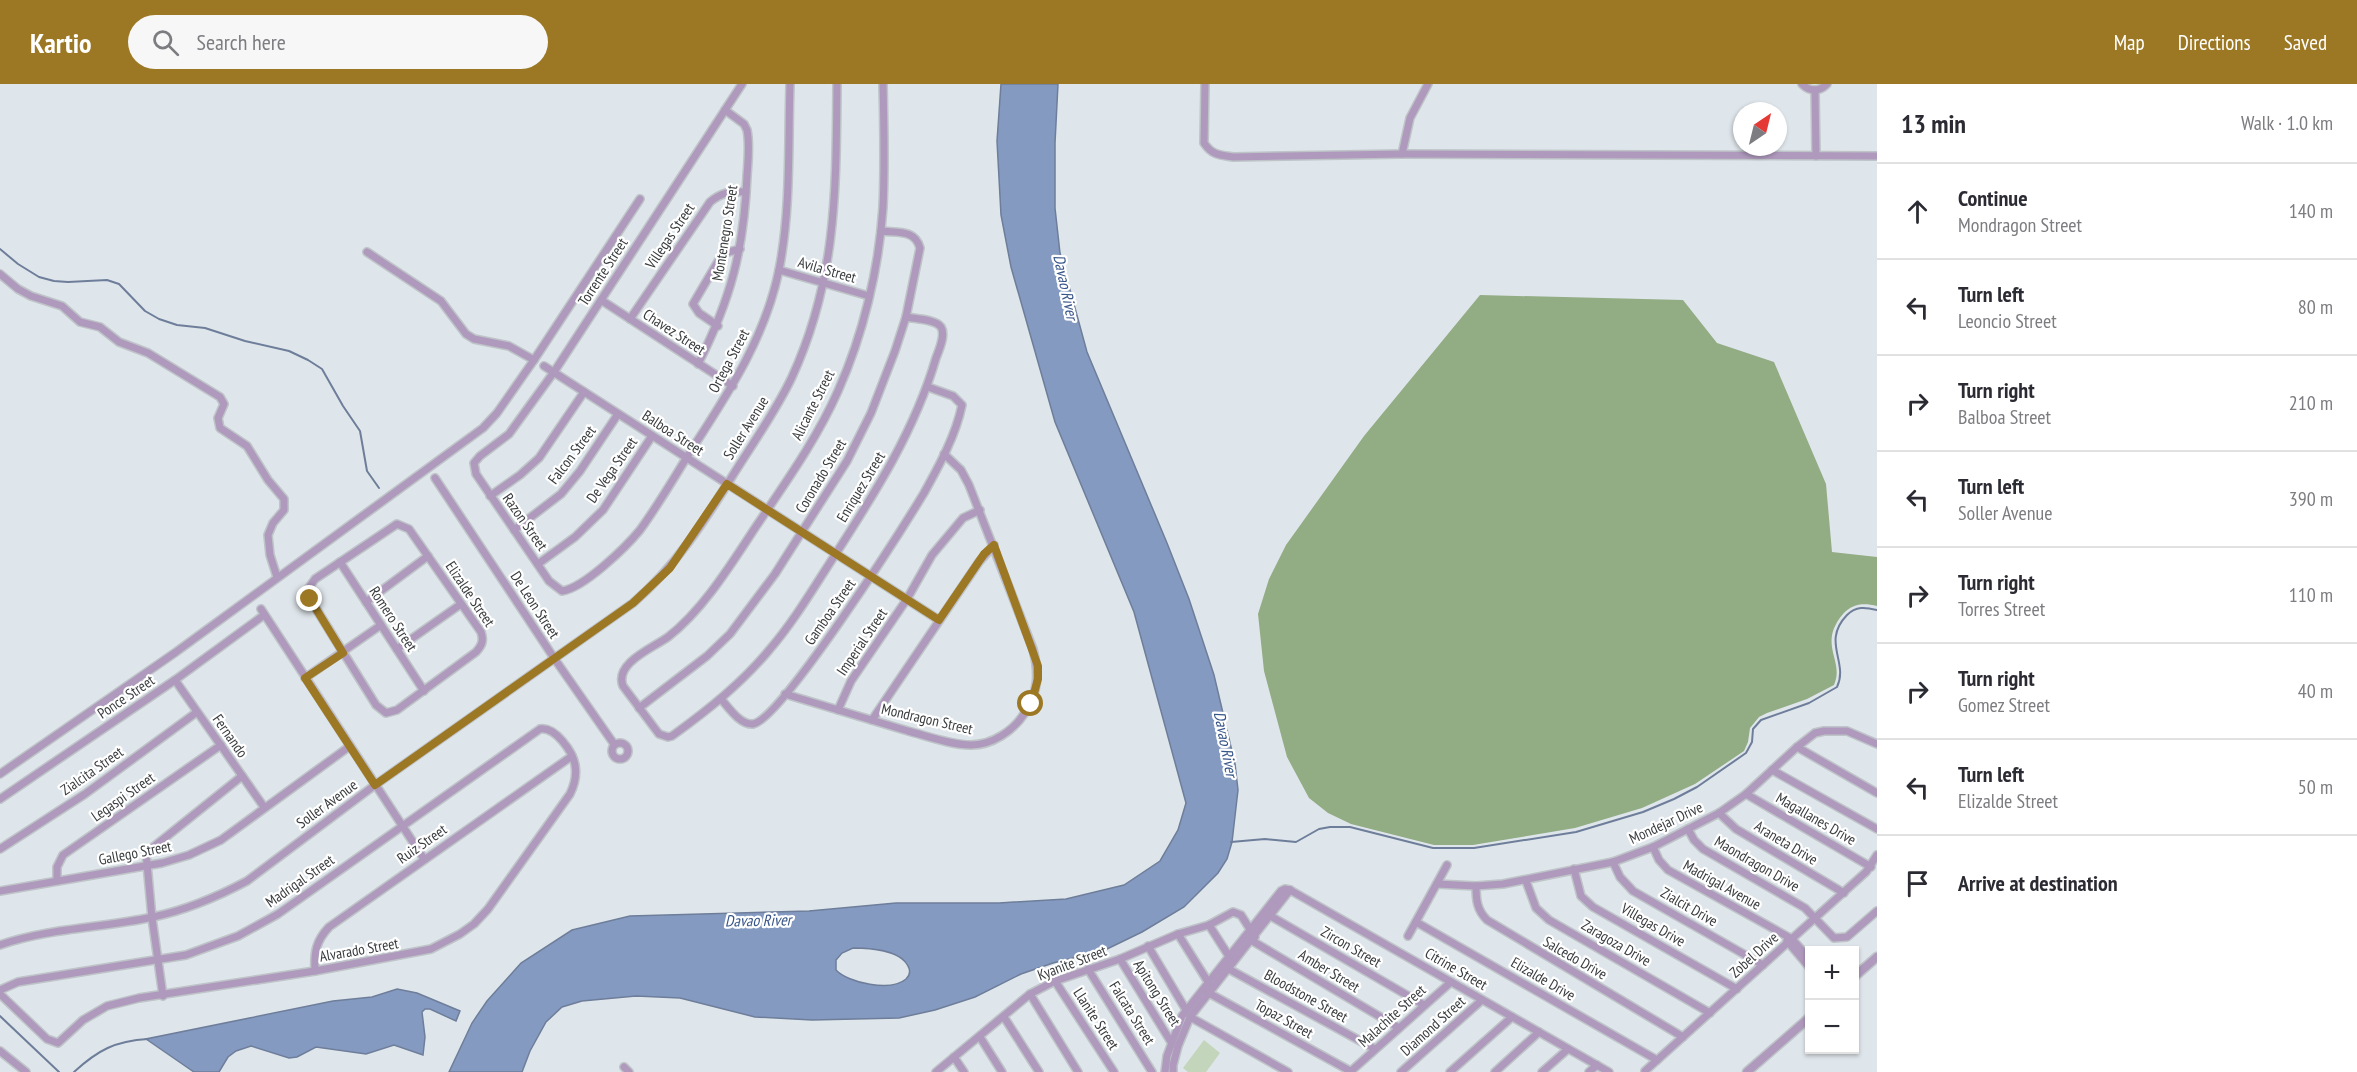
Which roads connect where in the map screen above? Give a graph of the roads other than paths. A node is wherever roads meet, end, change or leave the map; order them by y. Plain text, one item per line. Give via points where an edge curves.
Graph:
1 (742, 84) edge
2 (790, 84) edge
3 (837, 84) edge
4 (883, 84) edge
5 (1205, 84) edge
6 (1428, 84) edge
7 (1802, 84) edge
8 (1827, 84) edge
9 (1815, 90) junction
10 (725, 110) junction
11 (1402, 154) junction
12 (1816, 156) junction
13 (1877, 156) edge
14 (746, 192) junction
15 (640, 199) dead end
16 (881, 231) junction
17 (740, 249) junction
18 (367, 252) dead end
19 (779, 270) junction
20 (0, 274) edge
21 (824, 283) junction
22 (868, 296) junction
23 (601, 300) junction
24 (906, 317) junction
25 (630, 319) junction
26 (718, 326) junction
27 (534, 360) junction
28 (698, 364) junction
29 (544, 366) dead end
30 (554, 372) junction
31 (733, 386) junction
32 (928, 387) junction
33 (584, 392) junction
34 (618, 414) junction
35 (652, 436) junction
36 (944, 454) junction
37 (687, 458) junction
38 (474, 463) joint
39 (435, 478) dead end
40 (727, 484) junction
41 (490, 496) junction
42 (767, 509) junction
43 (980, 510) junction
44 (514, 530) junction
45 (802, 532) junction
46 (994, 545) junction
47 (836, 554) junction
48 (428, 556) junction
49 (340, 562) junction
50 (538, 564) junction
51 (871, 576) junction
52 (277, 577) junction
53 (562, 591) joint
54 (907, 599) junction
55 (366, 602) junction
56 (461, 604) junction
57 (939, 620) junction
58 (381, 626) junction
59 (397, 649) junction
60 (343, 653) junction
61 (554, 658) junction
62 (305, 678) junction
63 (175, 680) junction
64 (424, 691) junction
65 (785, 694) junction
66 (722, 699) junction
67 (639, 708) junction
68 (838, 710) junction
69 (197, 712) junction
70 (872, 720) junction
71 (614, 744) dead end
72 (1877, 744) edge
73 (220, 745) junction
74 (350, 746) junction
75 (1797, 747) junction
76 (572, 756) junction
77 (1772, 770) junction
78 (0, 774) edge
79 (242, 776) junction
80 (375, 785) junction
81 (1877, 793) edge
82 (1746, 794) junction
83 (0, 799) edge
84 (264, 807) junction
85 (1719, 813) junction
86 (402, 826) junction
87 (1688, 829) junction
88 (1877, 829) edge
89 (1653, 847) junction
90 (0, 849) edge
91 (1877, 855) edge
92 (424, 859) junction
93 (1613, 862) junction
94 (146, 865) junction
95 (1447, 865) dead end
96 (1872, 867) junction
97 (1574, 869) junction
98 (57, 880) junction
99 (1526, 881) junction
100 (1437, 884) junction
101 (1476, 886) junction
102 (0, 891) edge
103 (1844, 893) junction
104 (1877, 911) edge
105 (1268, 914) junction
106 (152, 918) junction
107 (1816, 918) junction
108 (1416, 922) junction
109 (1209, 925) junction
110 (1178, 934) junction
111 (1251, 936) junction
112 (1408, 936) dead end
113 (1789, 940) junction
114 (0, 945) edge
115 (1148, 946) junction
116 (1877, 957) edge
117 (1120, 959) junction
118 (1805, 959) edge
119 (158, 961) junction
120 (1229, 964) junction
121 (1763, 965) junction
122 (1088, 969) junction
123 (315, 971) junction
124 (1859, 973) edge
125 (1055, 981) junction
126 (1451, 982) junction
127 (1208, 989) junction
128 (1737, 989) junction
129 (0, 992) edge
130 (1030, 994) junction
131 (163, 996) junction
132 (1482, 1000) junction
133 (1424, 1005) junction
134 (1710, 1012) junction
135 (1188, 1013) junction
136 (1004, 1017) junction
137 (1512, 1017) junction
138 (1805, 1021) edge
139 (1399, 1028) junction
140 (1539, 1032) junction
141 (980, 1037) junction
142 (1683, 1037) junction
143 (1171, 1042) junction
144 (1375, 1049) junction
145 (1568, 1049) junction
146 (0, 1052) edge
147 (954, 1057) junction
148 (1657, 1060) junction
149 (1597, 1065) junction
150 (1163, 1071) edge
151 (1645, 1071) edge
152 (26, 1072) edge
153 (936, 1072) edge
154 (964, 1072) edge
155 (1002, 1072) edge
156 (1039, 1072) edge
157 (1078, 1072) edge
158 (1114, 1072) edge
159 (1152, 1072) edge
160 (1173, 1072) edge
161 (1288, 1072) edge
162 (1351, 1072) edge
163 (1401, 1072) edge
164 (1450, 1072) edge
165 (1495, 1072) edge
166 (1542, 1072) edge
167 (1589, 1072) edge
168 (1609, 1072) edge
169 (1747, 1072) edge

1 - 10 street, Torrente Street
2 - 19 street, Ortega Street via 788,195
3 - 21 street, Soller Avenue via 835,209
4 - 16 street, Alicante Street
5 - 11 street via 1204,142 1215,155
6 - 11 street via 1410,118
7 - 9 street
8 - 9 street
9 - 12 street
10 - 14 street, Montenegro Street via 747,130
10 - 23 street, Torrente Street
11 - 12 street
12 - 13 street
14 - 17 street, Montenegro Street
14 - 25 street, Villegas Street via 730,191 710,202
15 - 27 street
16 - 22 street, Alicante Street
16 - 24 street, Coronado Street via 907,233 918,239 920,248
17 - 26 street, Montenegro Street
17 - 26 street via 720,258 694,298 695,309
18 - 27 street via 441,301 466,334 509,346
19 - 21 street, Avila Street
19 - 31 street, Ortega Street via 757,339
20 - 52 street via 18,289 63,306 80,322 100,327 119,342 148,353 220,397 224,404 218,418 220,428 247,446 284,499 284,510 268,535
21 - 22 street, Avila Street
21 - 40 street, Soller Avenue via 790,380
22 - 42 street, Alicante Street via 852,358 838,393
23 - 25 street, Chavez Street
23 - 30 street, Torrente Street
24 - 32 street, Enriquez Street via 936,324 943,333
24 - 45 street, Coronado Street via 861,435
25 - 28 street, Chavez Street
26 - 28 street, Montenegro Street
27 - 52 street via 483,428
28 - 31 street, Chavez Street
29 - 30 street, Balboa Street
30 - 33 street, Balboa Street
30 - 38 street, Torrente Street via 509,434
31 - 37 street, Ortega Street
32 - 36 street, Gamboa Street via 953,396 962,405
32 - 47 street, Enriquez Street via 889,468
33 - 34 street, Balboa Street
33 - 41 street via 539,458
34 - 35 street, Balboa Street
34 - 44 street, Falcon Street via 561,494
35 - 37 street, Balboa Street
35 - 50 street, De Vega Street via 603,510
36 - 43 street, Mondragon Street via 962,470
36 - 51 street, Gamboa Street
37 - 40 street, Balboa Street
37 - 53 street, Ortega Street via 625,548
38 - 41 street, Razon Street
39 - 61 street, De Leon Street
40 - 42 street, Balboa Street
40 - 61 street, Soller Avenue via 684,550 654,585
41 - 44 street, Razon Street
42 - 45 street, Balboa Street
42 - 67 street, Alicante Street via 703,601 670,635 632,661 621,675 623,686
43 - 46 street, Mondragon Street
43 - 54 street, Imperial Street via 953,527
44 - 50 street, Razon Street
45 - 47 street, Balboa Street
45 - 67 street, Coronado Street via 730,633 707,656
46 - 57 street
46 - 70 street, Mondragon Street via 1038,666 1035,693 1022,718 995,739 969,745
47 - 51 street, Balboa Street
47 - 66 street, Enriquez Street via 782,633
48 - 49 street, Elizalde Street via 409,529 397,524
48 - 55 street
48 - 56 street, Elizalde Street
49 - 55 street, Romero Street
49 - 60 street, Elizalde Street via 315,579 308,594
50 - 53 street, Razon Street
51 - 54 street, Balboa Street
51 - 65 street, Gamboa Street
52 - 78 street
54 - 57 street, Balboa Street
54 - 68 street, Imperial Street via 851,681
55 - 58 street, Romero Street
56 - 59 street
56 - 64 street, Elizalde Street via 482,632 483,643
57 - 70 street
58 - 59 street, Romero Street
58 - 60 street
59 - 64 street, Romero Street
60 - 62 street
60 - 64 street, Elizalde Street via 376,705 386,713
61 - 71 street, De Leon Street
61 - 80 street, Soller Avenue
62 - 63 street, Ponce Street via 263,612
62 - 74 street
63 - 69 street, Fernando
63 - 83 street, Ponce Street
65 - 66 street, Gamboa Street via 758,722 751,724 744,723
65 - 68 street, Mondragon Street
66 - 67 street, Enriquez Street via 672,736 663,736 654,729
68 - 70 street, Mondragon Street
69 - 73 street, Fernando
69 - 90 street, Zialcita Street via 85,794
72 - 75 street, Mondejar Drive via 1835,730 1815,733
73 - 79 street, Fernando
73 - 98 street, Legaspi Street via 63,855 57,867
74 - 80 street
74 - 84 street, Gallego Street
75 - 77 street, Mondejar Drive
75 - 81 street
76 - 86 street, Madrigal Street via 552,730 540,729
76 - 92 street, Ruiz Street
76 - 123 street, Alvarado Street via 576,783 570,794 474,924 420,953
77 - 82 street, Mondejar Drive
77 - 88 street
79 - 84 street, Fernando
79 - 94 street via 149,849
80 - 86 street
80 - 106 street, Soller Avenue via 247,881 198,904
82 - 85 street, Mondejar Drive
82 - 96 street, Magallanes Drive
84 - 94 street, Gallego Street via 207,847
85 - 87 street, Mondejar Drive
85 - 103 street, Araneta Drive via 1736,830
86 - 92 street
86 - 119 street, Madrigal Street via 278,914 238,936
87 - 89 street, Mondejar Drive
87 - 107 street, Maondragon Drive via 1704,849
89 - 93 street, Mondejar Drive
89 - 113 street, Madrigal Avenue via 1668,870
91 - 96 street, Zobel Drive
92 - 123 street, Ruiz Street via 329,927 318,941
93 - 97 street, Mondejar Drive
93 - 121 street, Zialcit Drive via 1633,891
94 - 98 street, Gallego Street
94 - 106 street
95 - 100 street
96 - 103 street, Zobel Drive
97 - 99 street, Mondejar Drive
97 - 128 street, Villegas Drive via 1581,896 1593,907
98 - 102 street, Gallego Street
99 - 101 street, Mondejar Drive
99 - 134 street, Zaragoza Drive via 1536,908 1549,920
100 - 101 street, Mondejar Drive
100 - 108 street
101 - 142 street, Salcedo Drive via 1477,906 1487,920
103 - 107 street, Zobel Drive
104 - 107 street, Maondragon Drive via 1838,939
105 - 111 street
105 - 126 street, Citrine Street via 1290,890
105 - 133 street, Zircon Street
106 - 114 street, Soller Avenue via 48,933
106 - 119 street
107 - 113 street, Zobel Drive
108 - 112 street
108 - 148 street, Elizalde Drive
109 - 110 street, Kyanite Street
109 - 111 street, Kyanite Street via 1236,912
109 - 120 street
110 - 115 street, Kyanite Street
110 - 127 street
111 - 120 street
111 - 139 street, Amber Street
113 - 118 street, Madrigal Avenue
113 - 121 street, Zobel Drive
115 - 117 street, Kyanite Street
115 - 135 street
116 - 124 street
117 - 122 street, Kyanite Street
117 - 143 street, Apitong Street
119 - 129 street, Madrigal Street via 18,982
119 - 131 street
120 - 127 street
120 - 144 street, Bloodstone Street
121 - 128 street, Zobel Drive
122 - 125 street, Kyanite Street
122 - 159 street, Falcata Street
123 - 131 street, Alvarado Street
125 - 130 street, Kyanite Street
125 - 158 street, Llanite Street
126 - 132 street, Citrine Street
126 - 133 street, Malachite Street
127 - 135 street
127 - 162 street, Topaz Street
128 - 134 street, Zobel Drive
129 - 131 street, Alvarado Street via 55,1043 107,1006
130 - 136 street, Kyanite Street
130 - 157 street
132 - 137 street, Citrine Street
132 - 163 street, Diamond Street
133 - 139 street, Malachite Street
134 - 142 street, Zobel Drive
135 - 143 street via 1179,1021
135 - 160 street
135 - 161 street
136 - 141 street, Kyanite Street
136 - 156 street
137 - 140 street, Citrine Street
137 - 164 street
138 - 169 street
139 - 144 street, Malachite Street
140 - 145 street, Citrine Street
140 - 165 street
141 - 147 street, Kyanite Street
141 - 155 street
142 - 148 street, Zobel Drive
143 - 150 street
144 - 162 street, Malachite Street
145 - 149 street, Citrine Street
145 - 166 street
146 - 152 street
147 - 153 street, Kyanite Street
147 - 154 street
148 - 151 street, Zobel Drive
149 - 167 street
149 - 168 street, Citrine Street

